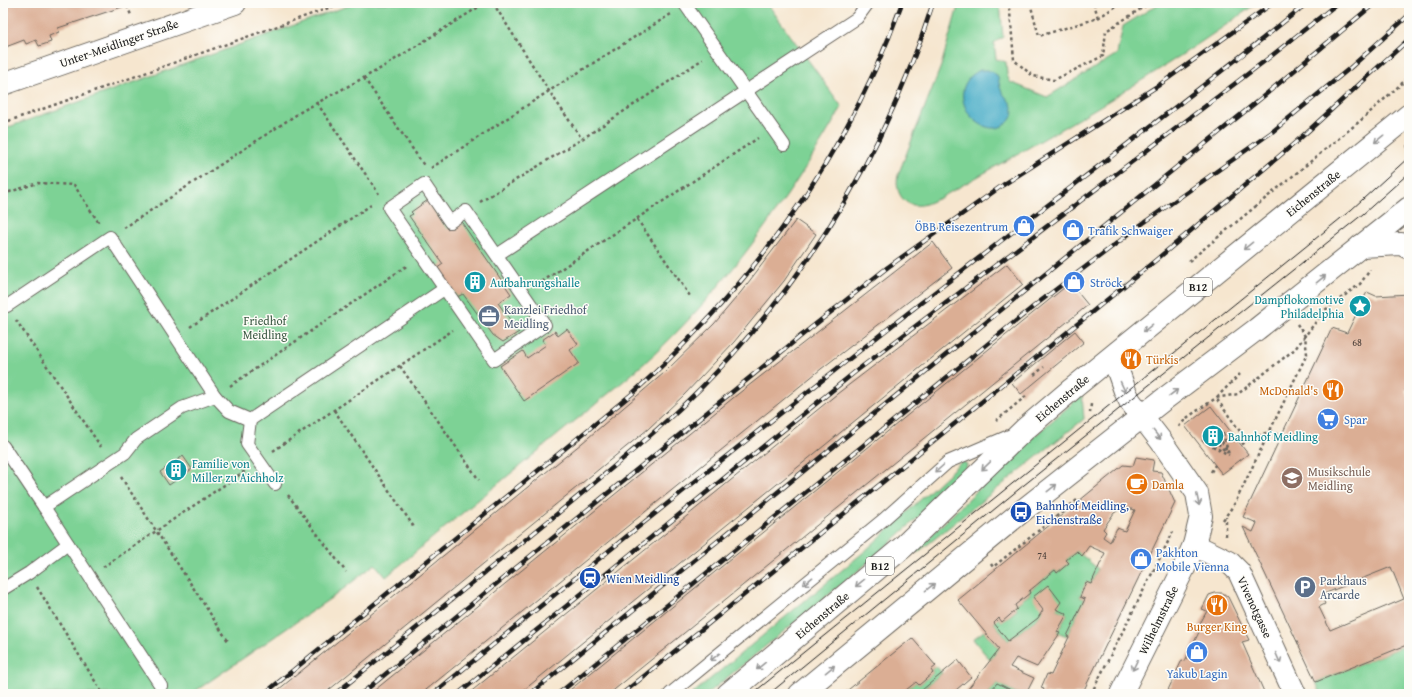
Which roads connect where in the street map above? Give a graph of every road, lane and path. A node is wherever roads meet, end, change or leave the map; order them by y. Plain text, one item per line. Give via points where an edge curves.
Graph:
1 (235, 3) edge
2 (343, 3) edge
3 (485, 3) edge
4 (494, 3) edge
5 (868, 3) edge
6 (1007, 3) edge
7 (1030, 3) edge
8 (1094, 3) edge
9 (1121, 3) edge
10 (1150, 3) edge
11 (685, 4) edge
12 (1098, 18) junction
13 (717, 50) junction
14 (1409, 77) edge
15 (364, 78) junction
16 (3, 84) edge
17 (746, 90) junction
18 (549, 91) junction
19 (317, 103) junction
20 (1409, 115) edge
21 (3, 123) edge
22 (772, 129) junction
23 (582, 139) junction
24 (784, 145) dead end
25 (3, 194) edge
26 (381, 198) junction
27 (389, 208) junction
28 (1409, 208) edge
29 (466, 211) junction
30 (637, 218) junction
31 (110, 237) junction
32 (1361, 246) junction
33 (1409, 248) edge
34 (497, 255) junction
35 (421, 256) junction
36 (1189, 261) dead end
37 (1374, 264) dead end
38 (444, 289) junction
39 (524, 294) junction
40 (690, 296) dead end
41 (7, 306) joint
42 (466, 321) junction
43 (1294, 321) dead end
44 (176, 336) junction
45 (1305, 336) junction
46 (1117, 353) junction
47 (400, 366) junction
48 (1044, 367) dead end
49 (1240, 374) dead end
50 (1034, 375) dead end
51 (1029, 393) dead end
52 (215, 396) junction
53 (1216, 398) junction
54 (334, 410) junction
55 (1142, 417) junction
56 (250, 420) junction
57 (994, 422) dead end
58 (1024, 429) junction
59 (1179, 429) dead end
60 (1270, 431) junction
61 (1223, 433) dead end
62 (1218, 436) dead end
63 (1281, 436) dead end
64 (1214, 439) dead end
65 (1202, 440) dead end
66 (1247, 441) junction
67 (1242, 445) dead end
68 (3, 446) edge
69 (1229, 455) junction
70 (259, 461) junction
71 (111, 463) junction
72 (1215, 465) dead end
73 (1208, 476) dead end
74 (479, 480) dead end
75 (275, 484) joint
76 (44, 507) junction
77 (1220, 522) dead end
78 (1176, 526) dead end
79 (414, 527) dead end
80 (157, 530) junction
81 (68, 544) junction
82 (1194, 545) junction
83 (346, 572) dead end
84 (29, 573) junction
85 (89, 576) junction
86 (3, 588) edge
87 (228, 641) dead end
88 (161, 686) dead end
89 (103, 694) edge
90 (670, 694) edge
91 (728, 694) edge
92 (800, 694) edge
93 (1091, 694) edge
94 (1121, 694) edge
95 (1295, 694) edge

1 - 16 main road, Unter-Meidlinger Straße
2 - 21 path
3 - 15 path
4 - 18 path
5 - 17 lane via 857,18
6 - 10 path via 1014,60 1033,76 1054,80 1103,56 1106,31
7 - 12 path via 1039,36
8 - 12 path
9 - 12 path
11 - 13 lane
11 - 18 path
13 - 17 lane
13 - 23 path
14 - 36 path via 1360,121
15 - 18 path via 427,171
15 - 19 path
17 - 22 lane
17 - 34 lane
18 - 23 path
19 - 26 path
19 - 31 path
20 -> 46 main road, Eichenstraße / B12
22 - 24 lane
22 - 30 path
23 - 29 path
25 - 31 path via 38,183 74,185
26 - 27 path
26 - 44 path
27 - 29 lane via 424,184 450,222
27 - 35 lane
28 - 32 main road
29 - 34 lane
30 - 39 path
30 - 40 path
31 - 41 lane
31 - 44 lane
32 - 33 main road via 1401,244
55 -> 32 main road
34 - 39 lane
35 - 38 lane
35 - 52 path
37 - 45 path via 1360,284 1325,310
38 - 42 lane
38 - 56 lane
39 - 42 lane via 545,325 494,360
41 - 71 path
42 - 47 path
43 - 45 path
44 - 52 lane
45 - 53 path via 1295,349 1238,394
45 - 60 path via 1307,354
46 -> 55 main road via 1120,382
46 - 58 main road, Eichenstraße / B12
47 - 54 path
47 - 74 path
48 - 50 path
49 - 53 path
51 - 57 path
52 - 56 lane via 229,411
52 - 71 lane via 182,408 136,439 125,453
53 - 59 path via 1188,417 1180,424
53 - 66 path
54 - 70 path
54 - 79 path
55 -> 82 main road via 1197,493 1201,516
92 -> 55 main road via 1021,512
56 - 70 lane via 247,444
58 -> 90 lane via 948,462 883,520
58 -> 91 main road, Eichenstraße / B12 via 903,546
60 - 63 path
60 - 66 path
60 - 77 path via 1227,518
61 - 69 path
62 - 69 path
64 - 69 path
65 - 69 path
66 - 67 path
68 - 76 lane
70 - 75 lane
70 - 80 path
71 - 76 lane
71 - 80 path
72 - 73 path
75 - 83 path via 284,490
76 - 81 lane
78 - 93 path
80 - 85 path
80 - 87 path
81 - 84 lane
81 - 85 lane
82 -> 94 main road, Wilhelmstraße
82 -> 95 main road, Vivenotgasse via 1229,562 1239,572
84 - 86 lane
84 - 89 path
85 - 88 lane

